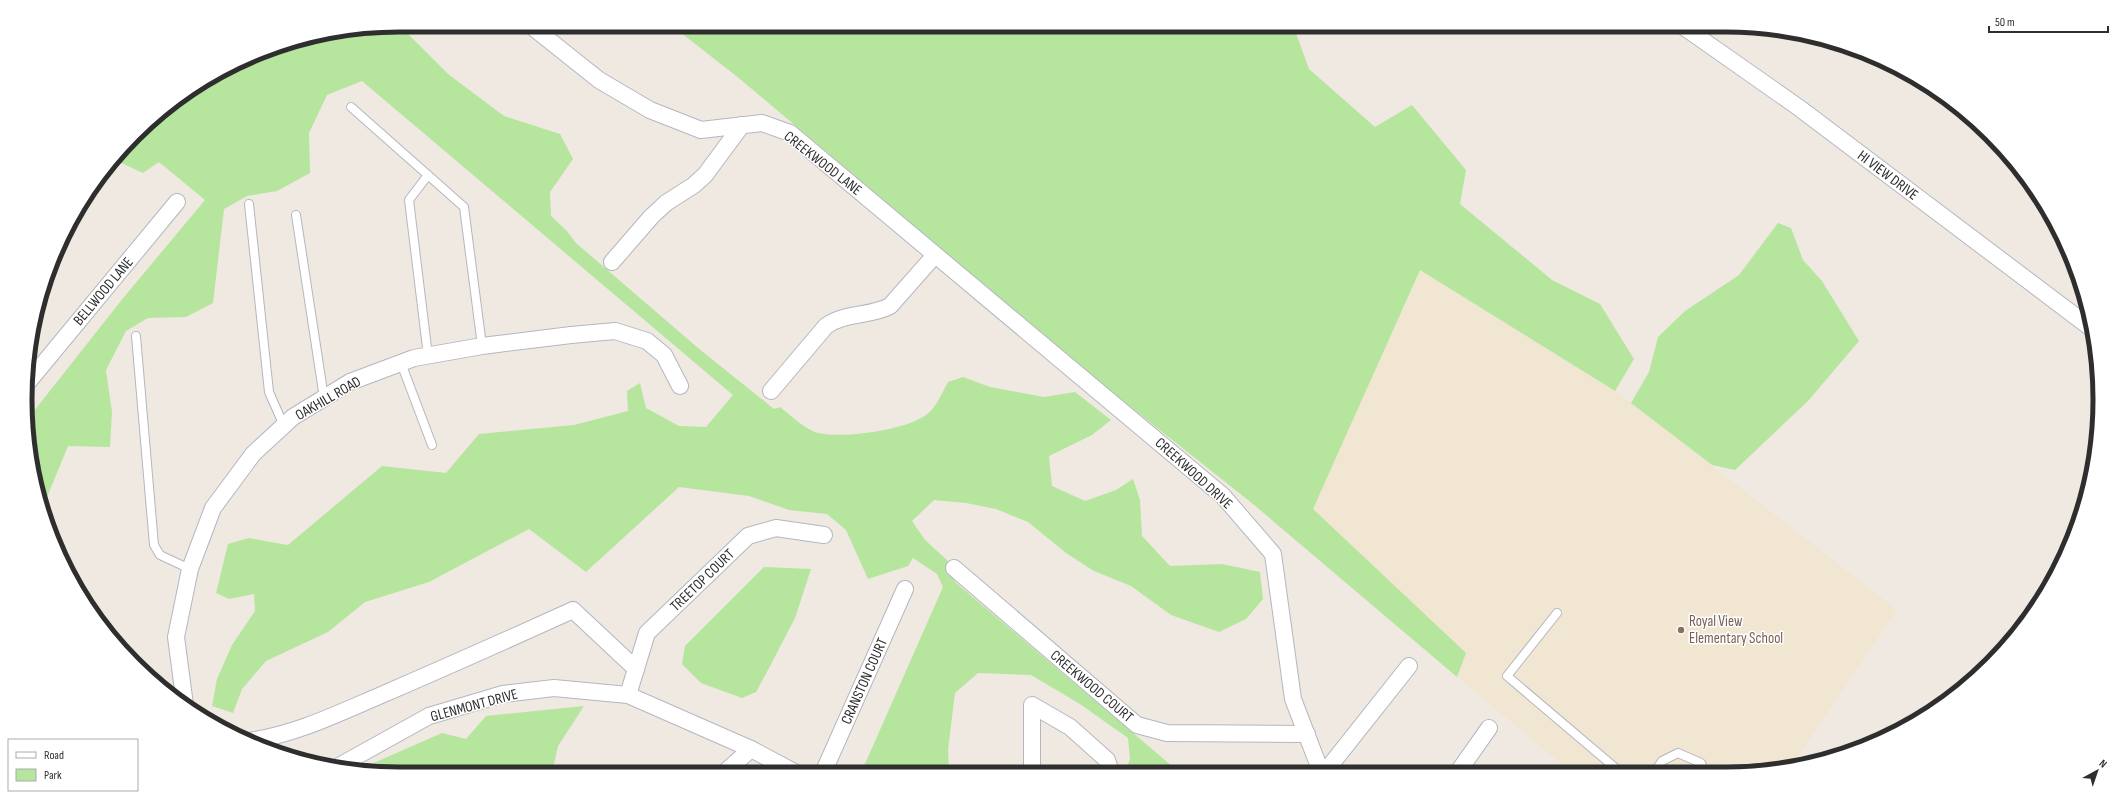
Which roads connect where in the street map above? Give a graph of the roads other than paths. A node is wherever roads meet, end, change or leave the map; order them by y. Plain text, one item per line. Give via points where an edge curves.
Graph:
1 (539, 32) edge
2 (1692, 32) edge
3 (351, 107) dead end
4 (742, 125) junction
5 (428, 175) junction
6 (177, 202) dead end
7 (249, 204) dead end
8 (296, 216) dead end
9 (935, 255) junction
10 (612, 262) dead end
11 (2085, 322) edge
12 (136, 336) dead end
13 (482, 346) junction
14 (428, 356) junction
15 (401, 363) junction
16 (33, 376) edge
17 (680, 386) dead end
18 (771, 391) dead end
19 (324, 398) junction
20 (284, 426) junction
21 (432, 445) dead end
22 (824, 535) dead end
23 (954, 568) dead end
24 (190, 569) junction
25 (905, 589) dead end
26 (1557, 614) dead end
27 (1409, 666) dead end
28 (636, 669) junction
29 (628, 695) junction
30 (184, 697) edge
31 (1489, 728) dead end
32 (1307, 734) junction
33 (260, 739) edge
34 (751, 749) junction
35 (345, 763) edge
36 (731, 767) edge
37 (785, 767) edge
38 (826, 767) edge
39 (1032, 767) edge
40 (1109, 767) edge
41 (1319, 767) edge
42 (1329, 767) edge
43 (1462, 767) edge
44 (1614, 767) edge
45 (1658, 767) edge
46 (1702, 767) edge

1 - 4 street, CREEKWOOD LANE via 598,80 650,110 701,130
2 - 11 street, HI VIEW DRIVE via 1798,107
3 - 5 lane
4 - 9 street, CREEKWOOD LANE via 762,123 790,133
4 - 10 street via 705,175 666,203
5 - 13 lane via 464,207
5 - 14 lane via 409,200
6 - 16 street, BELLWOOD LANE
7 - 20 lane via 269,392
8 - 19 lane
9 - 18 street via 890,306 882,310 836,319 826,326
9 - 32 street, CREEKWOOD DRIVE via 1223,496 1273,554 1293,699
12 - 24 lane via 154,545 160,555
13 - 14 street, OAKHILL ROAD
13 - 17 street, OAKHILL ROAD via 615,331 647,341 664,355
14 - 15 street, OAKHILL ROAD
15 - 19 street, OAKHILL ROAD via 350,382
15 - 21 lane
19 - 20 street, OAKHILL ROAD via 293,417
20 - 24 street, OAKHILL ROAD via 253,454 213,508
22 - 28 street, TREETOP COURT via 776,528 748,536 647,633
23 - 32 street, CREEKWOOD COURT via 1137,725 1166,734
24 - 30 street, OAKHILL ROAD via 176,637
25 - 38 street, CRANSTON COURT
26 - 44 lane via 1507,676
27 - 42 street
28 - 29 street, TREETOP COURT
28 - 33 street via 573,610 315,723
29 - 34 street, GLENMONT DRIVE
29 - 35 street, GLENMONT DRIVE via 554,688 503,694 429,716
31 - 43 street
32 - 41 street, CREEKWOOD DRIVE
34 - 36 street
34 - 37 street, GLENMONT DRIVE
39 - 40 street via 1032,705 1070,727 1107,760
45 - 46 lane via 1662,761 1678,753 1701,763

